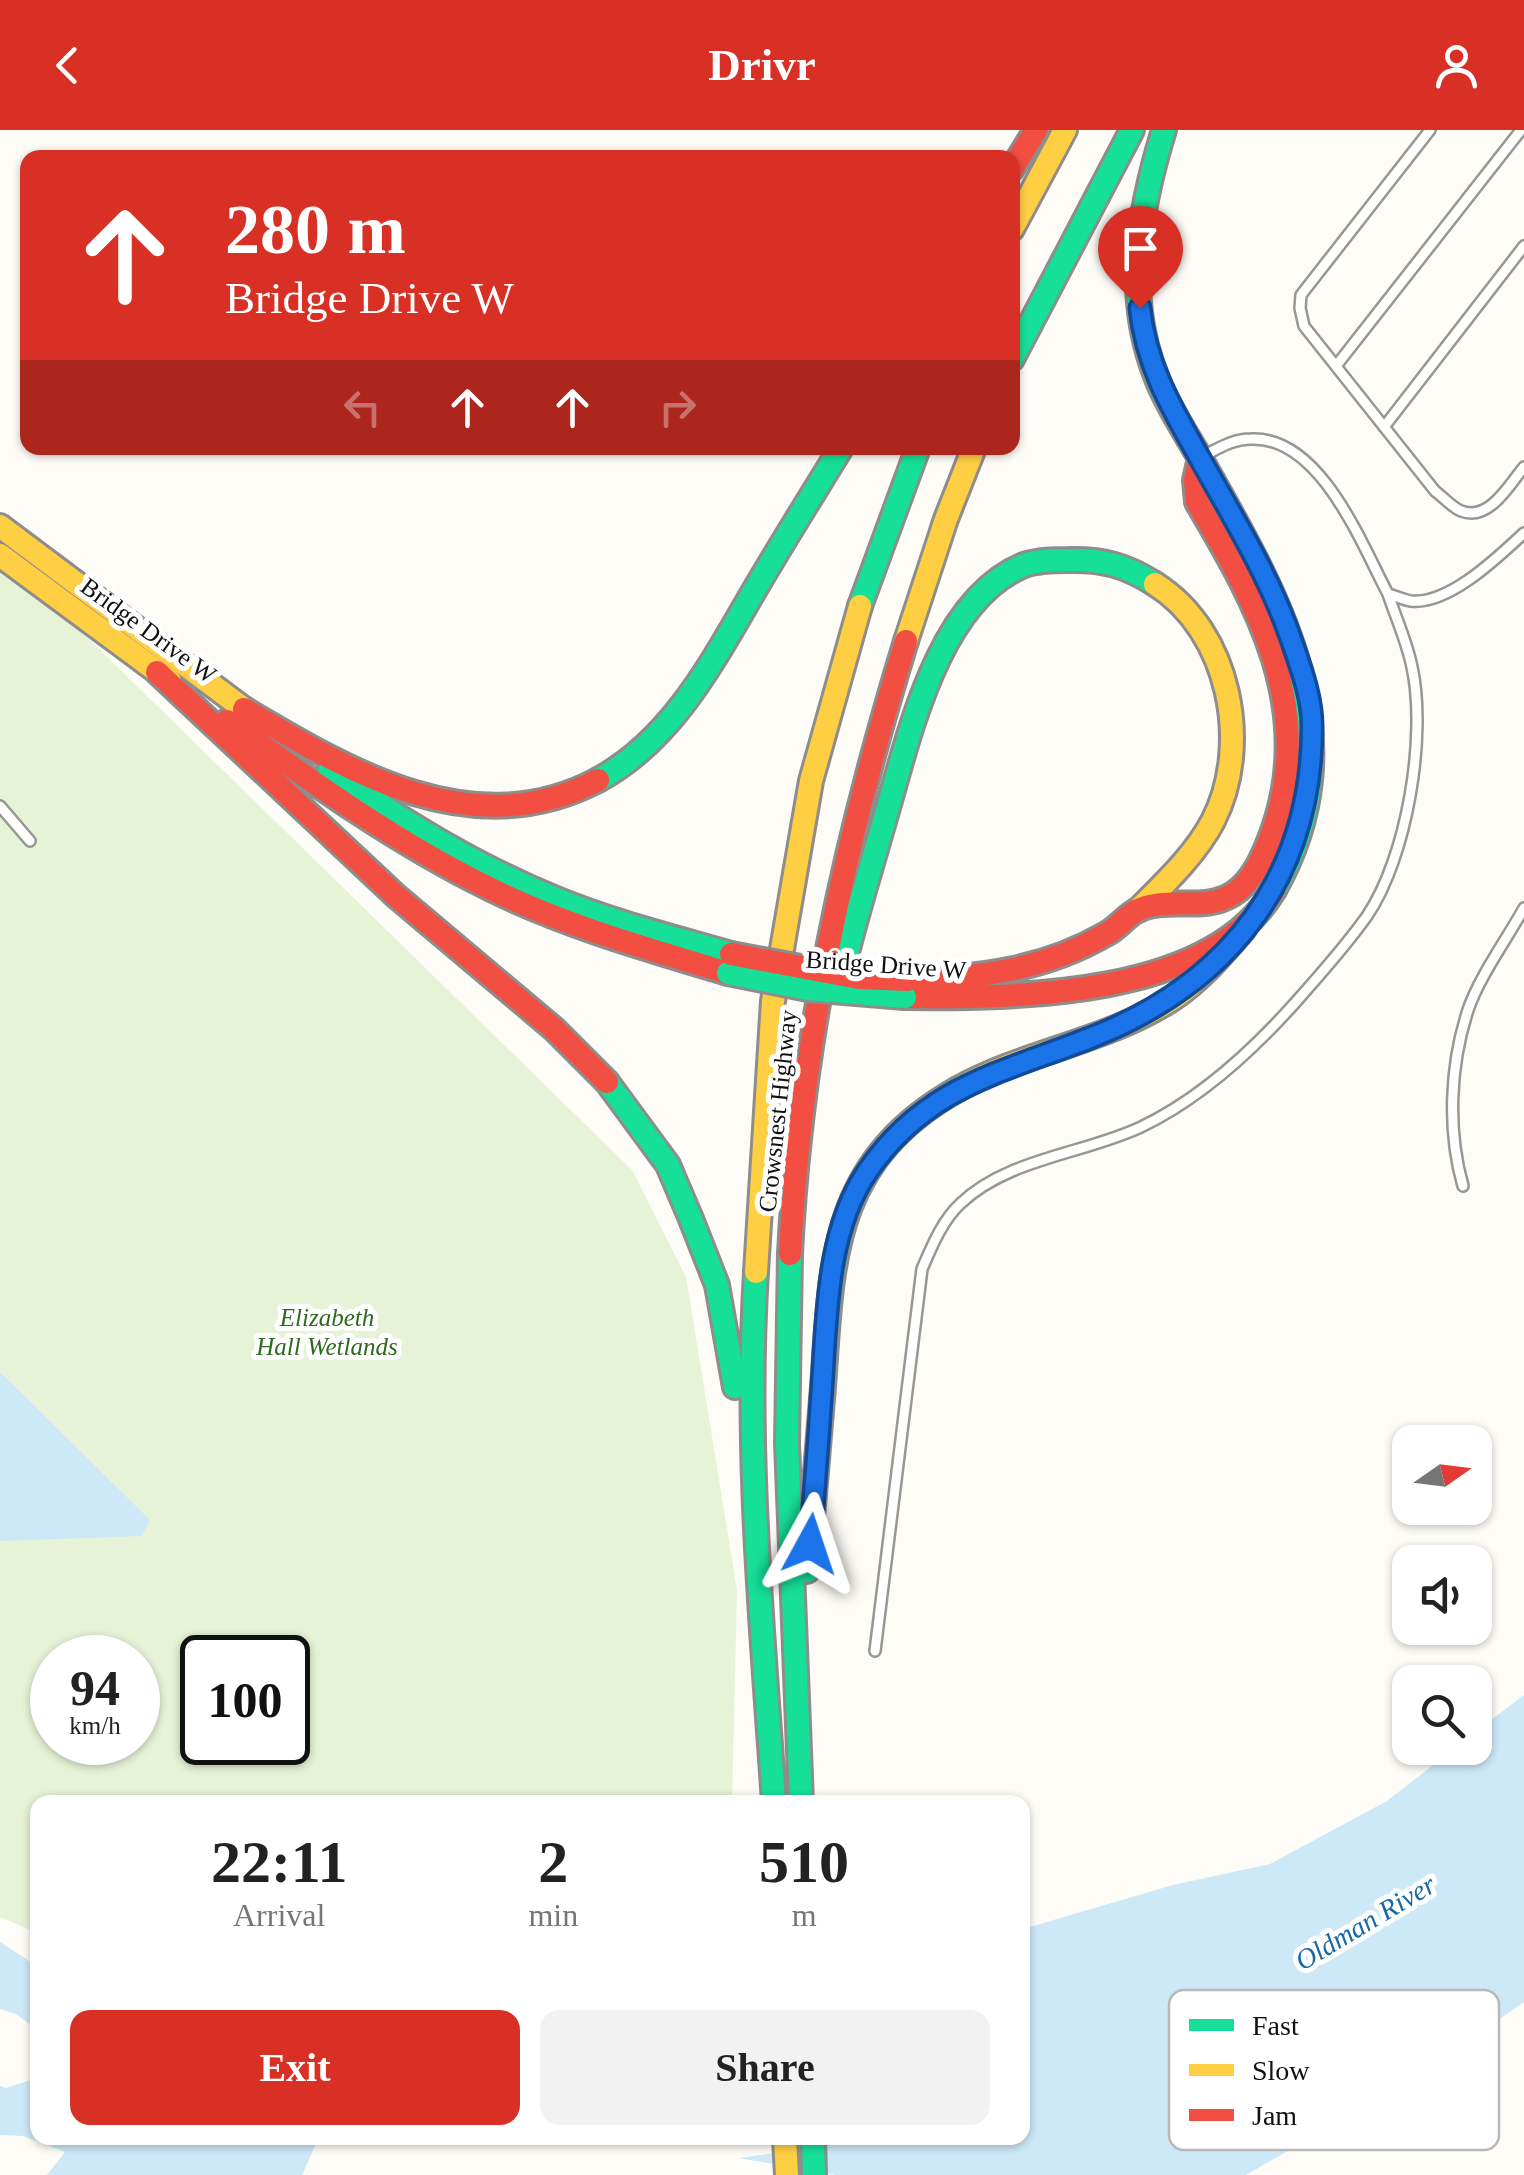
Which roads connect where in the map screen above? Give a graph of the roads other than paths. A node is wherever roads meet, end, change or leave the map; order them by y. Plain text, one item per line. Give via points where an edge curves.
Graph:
1 (1036, 130) edge
2 (1064, 130) edge
3 (1132, 130) edge
4 (1164, 130) edge
5 (1430, 130) edge
6 (1521, 130) edge
7 (1020, 156) edge
8 (1020, 214) edge
9 (1524, 246) edge
10 (1020, 345) edge
11 (1336, 366) junction
12 (1384, 427) junction
13 (837, 455) edge
14 (915, 455) edge
15 (971, 455) edge
16 (1200, 458) junction
17 (1524, 467) edge
18 (0, 526) edge
19 (1524, 533) edge
20 (4, 559) edge
21 (1388, 594) junction
22 (158, 672) junction
23 (244, 709) junction
24 (0, 806) edge
25 (30, 840) dead end
26 (1524, 908) edge
27 (1138, 910) junction
28 (1244, 929) junction
29 (730, 963) junction
30 (906, 989) junction
31 (1463, 1186) dead end
32 (789, 1292) junction
33 (875, 1651) dead end
34 (798, 1706) junction
35 (774, 1795) edge
36 (774, 1795) edge
37 (801, 1795) edge
38 (786, 2145) edge
39 (813, 2145) edge
40 (787, 2175) edge
41 (814, 2175) edge

1 - 7 main road
2 - 8 main road
3 - 10 main road
4 - 16 main road, Bridge Drive W via 1141,213 1140,315 1167,401
5 - 11 lane via 1301,295 1304,326
6 - 11 lane
9 - 12 lane
11 - 12 lane
12 - 17 lane via 1435,491 1462,512 1495,503
13 - 23 main road via 698,679 646,746 610,774 570,792 482,805 440,800 346,768
14 - 35 main road, Crowsnest Highway via 862,602 811,781 773,1001 750,1382
15 - 32 main road, Crowsnest Highway via 898,665 838,890 812,1030
16 - 21 lane via 1253,438 1302,456 1328,486
16 - 27 main road via 1197,502 1282,677 1290,771 1278,824 1252,876 1232,896 1207,905
16 - 28 main road, Bridge Drive W via 1267,581 1303,673 1312,719 1307,798 1296,837 1280,878
18 - 23 main road, Bridge Drive W
19 - 21 lane via 1479,573 1442,594 1414,602
20 - 22 main road, Bridge Drive W
21 - 33 lane via 1412,668 1414,788 1369,913 1232,1067 1140,1128 989,1182 960,1205 933,1244 922,1269
22 - 29 main road, Bridge Drive W via 327,793 493,890 608,938
22 - 36 main road via 396,896 578,1052 668,1165 716,1285 730,1350
23 - 29 main road, Bridge Drive W via 432,838 535,890
24 - 25 lane
26 - 31 lane via 1469,1007 1455,1064 1454,1152
27 - 30 main road, Bridge Drive W via 1116,928 1034,967
27 - 32 main road via 1194,852 1216,815 1234,737 1230,698 1195,620 1132,569 1096,560 1024,564 961,620 916,712 832,1012
28 - 30 main road, Bridge Drive W via 1185,960 1089,986 987,998
28 - 34 main road via 1162,1004 1088,1039 999,1069 928,1107 866,1173 844,1216 828,1312
29 - 30 main road, Bridge Drive W, bridge via 808,989
32 - 34 main road, Crowsnest Highway via 788,1551
34 - 37 main road, Crowsnest Highway
38 - 40 main road
39 - 41 main road

